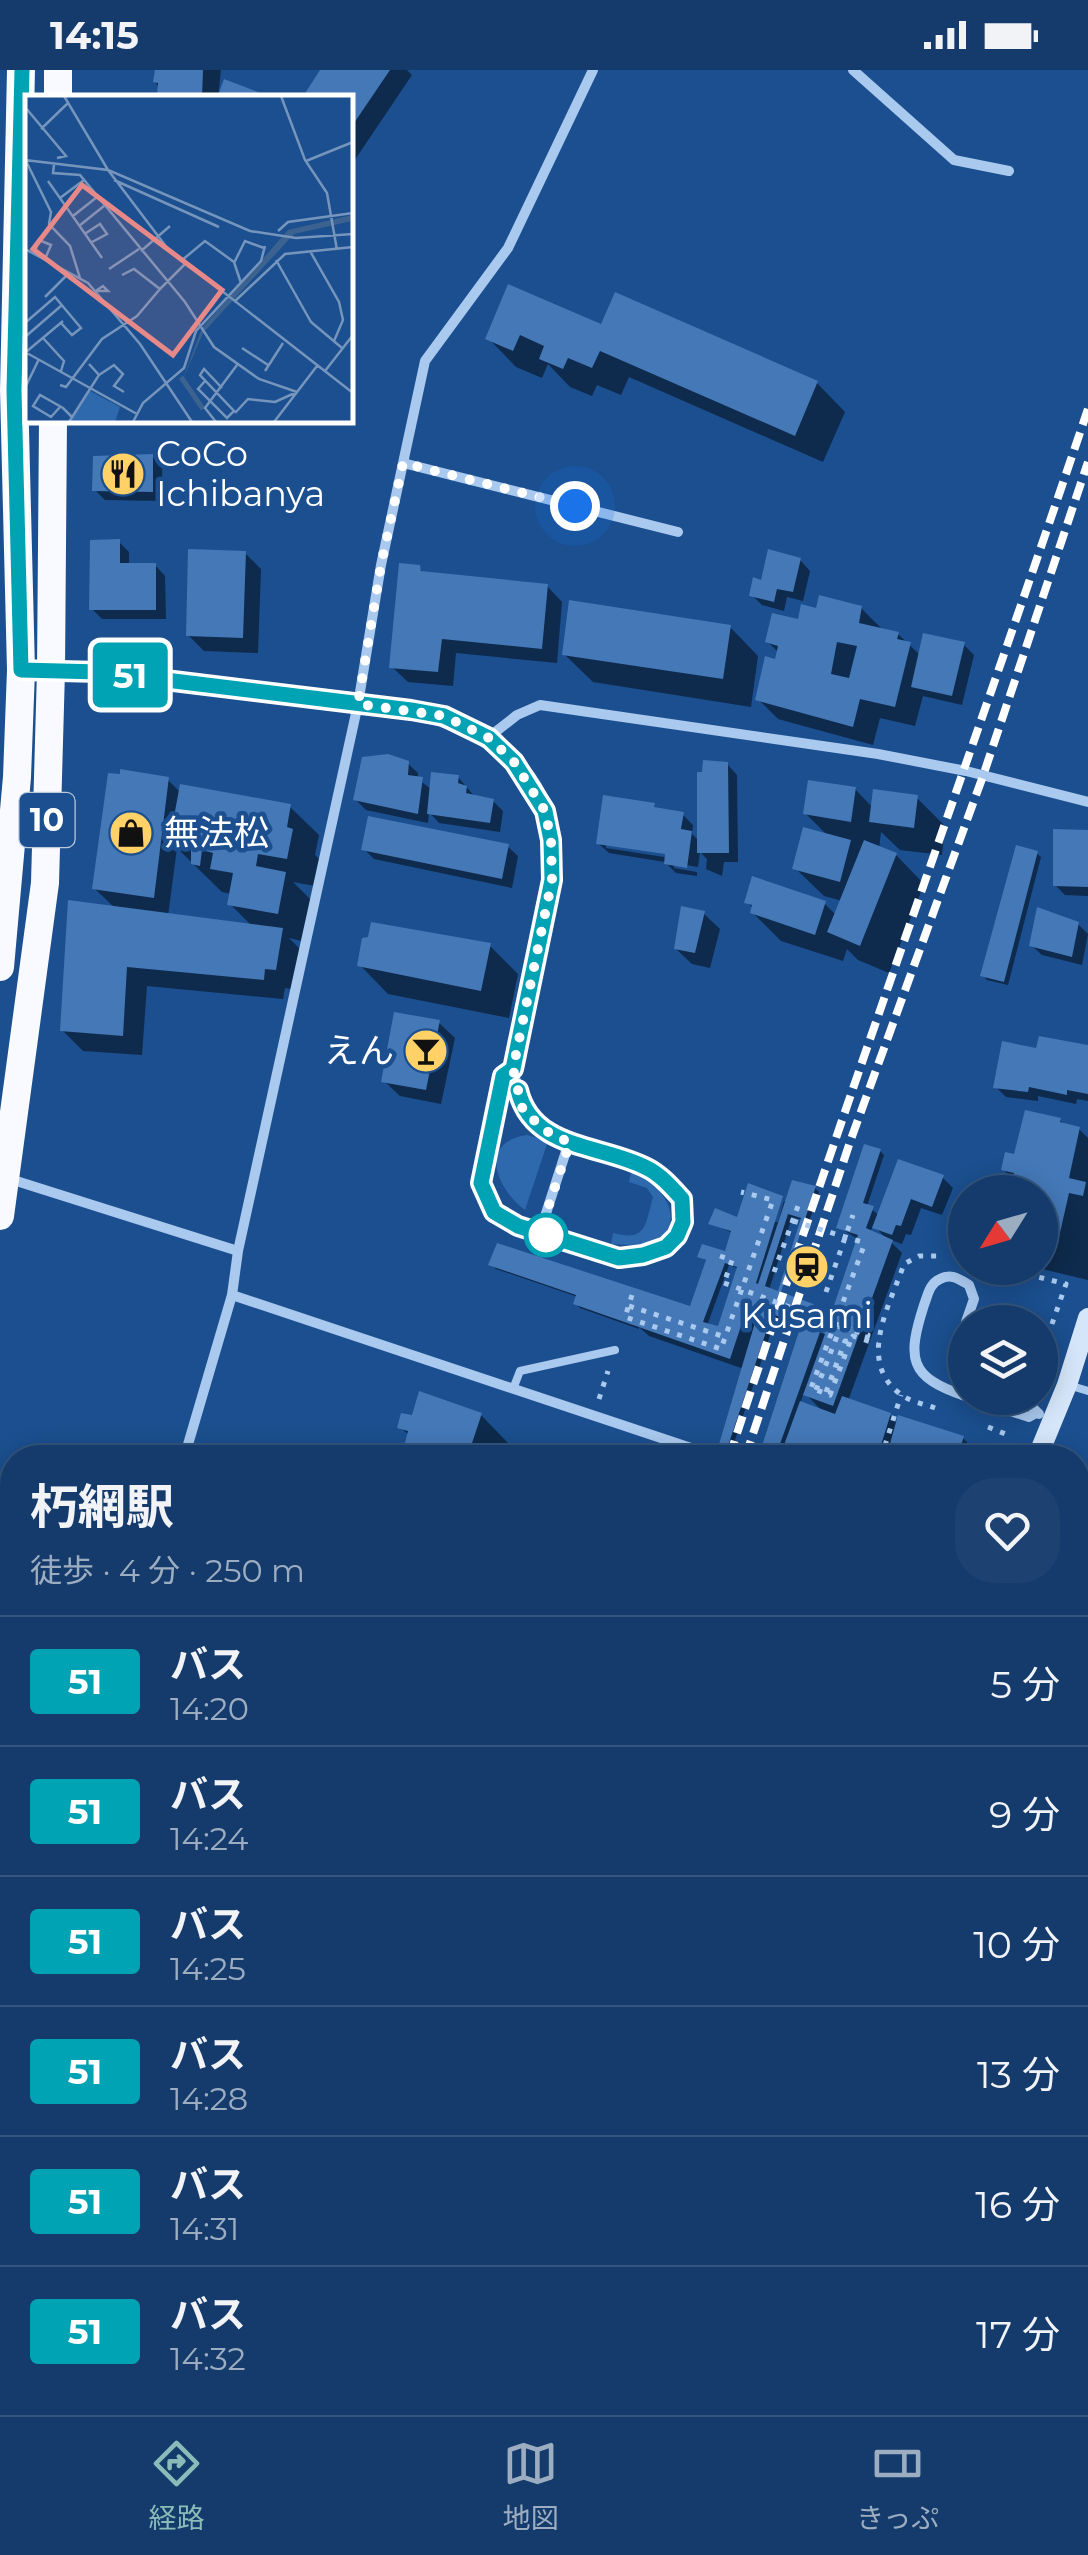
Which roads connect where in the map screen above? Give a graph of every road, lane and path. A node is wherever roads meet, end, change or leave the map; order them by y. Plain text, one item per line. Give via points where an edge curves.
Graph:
1 (22, 70) edge
2 (594, 70) edge
3 (852, 70) edge
4 (1008, 171) dead end
5 (53, 422) edge
6 (403, 463) junction
7 (678, 532) dead end
8 (21, 670) junction
9 (52, 670) junction
10 (358, 704) junction
11 (489, 738) junction
12 (9, 742) edge
13 (1088, 802) edge
14 (0, 967) edge
15 (513, 1069) junction
16 (570, 1142) junction
17 (3, 1178) edge
18 (741, 1192) dead end
19 (798, 1206) dead end
20 (853, 1215) dead end
21 (0, 1216) edge
22 (793, 1221) junction
23 (540, 1232) junction
24 (846, 1237) junction
25 (238, 1251) junction
26 (720, 1256) dead end
27 (774, 1272) dead end
28 (1058, 1282) edge
29 (742, 1290) junction
30 (826, 1292) dead end
31 (232, 1295) junction
32 (632, 1295) dead end
33 (972, 1305) edge
34 (629, 1306) junction
35 (1058, 1307) edge
36 (1088, 1318) edge
37 (838, 1324) junction
38 (725, 1338) junction
39 (866, 1341) junction
40 (877, 1344) dead end
41 (615, 1350) dead end
42 (1066, 1385) junction
43 (513, 1389) junction
44 (948, 1389) edge
45 (1088, 1390) edge
46 (901, 1396) dead end
47 (1020, 1415) edge
48 (1043, 1416) junction
49 (188, 1445) edge
50 (682, 1445) edge
51 (886, 1445) edge
52 (1039, 1445) edge

1 - 8 highway, 10 via 14,390
2 - 6 street via 508,248 425,361
3 - 4 street via 954,160
5 - 9 highway, 10
6 - 7 street
6 - 10 street
8 - 9 street
8 - 12 highway, 10
9 - 10 street
9 - 17 highway, 10 via 44,883
10 - 11 street via 444,716
10 - 25 street
11 - 13 street via 540,705 878,754
11 - 15 street via 530,783 551,840 552,880
12 - 14 highway, 10
15 - 16 street via 523,1111
15 - 23 street via 503,1076 481,1183 494,1212
16 - 23 street
16 - 23 street via 647,1168 682,1199 683,1222 666,1247 619,1258
17 - 21 highway, 10
17 - 25 street
18 - 29 path via 772,1200
19 - 22 path
20 - 24 path
22 - 24 path, bridge
22 - 27 path
24 - 30 path
24 - 37 path, bridge via 865,1243
25 - 31 street
26 - 29 path, bridge via 732,1260 724,1283
28 - 35 path via 1066,1284
29 - 37 path, bridge
29 - 38 path
31 - 43 street
31 - 49 street
32 - 34 path
33 - 44 street via 969,1284 943,1276 931,1284 912,1342 920,1371
34 - 38 path
34 - 38 path via 625,1316 721,1349
36 - 42 main road
37 - 39 path, bridge via 868,1335
37 - 39 path via 816,1390 830,1395 853,1336
39 - 40 path
41 - 43 lane via 520,1371
42 - 45 lane
42 - 48 main road
43 - 50 street
46 - 51 path
47 - 48 street
48 - 52 main road

